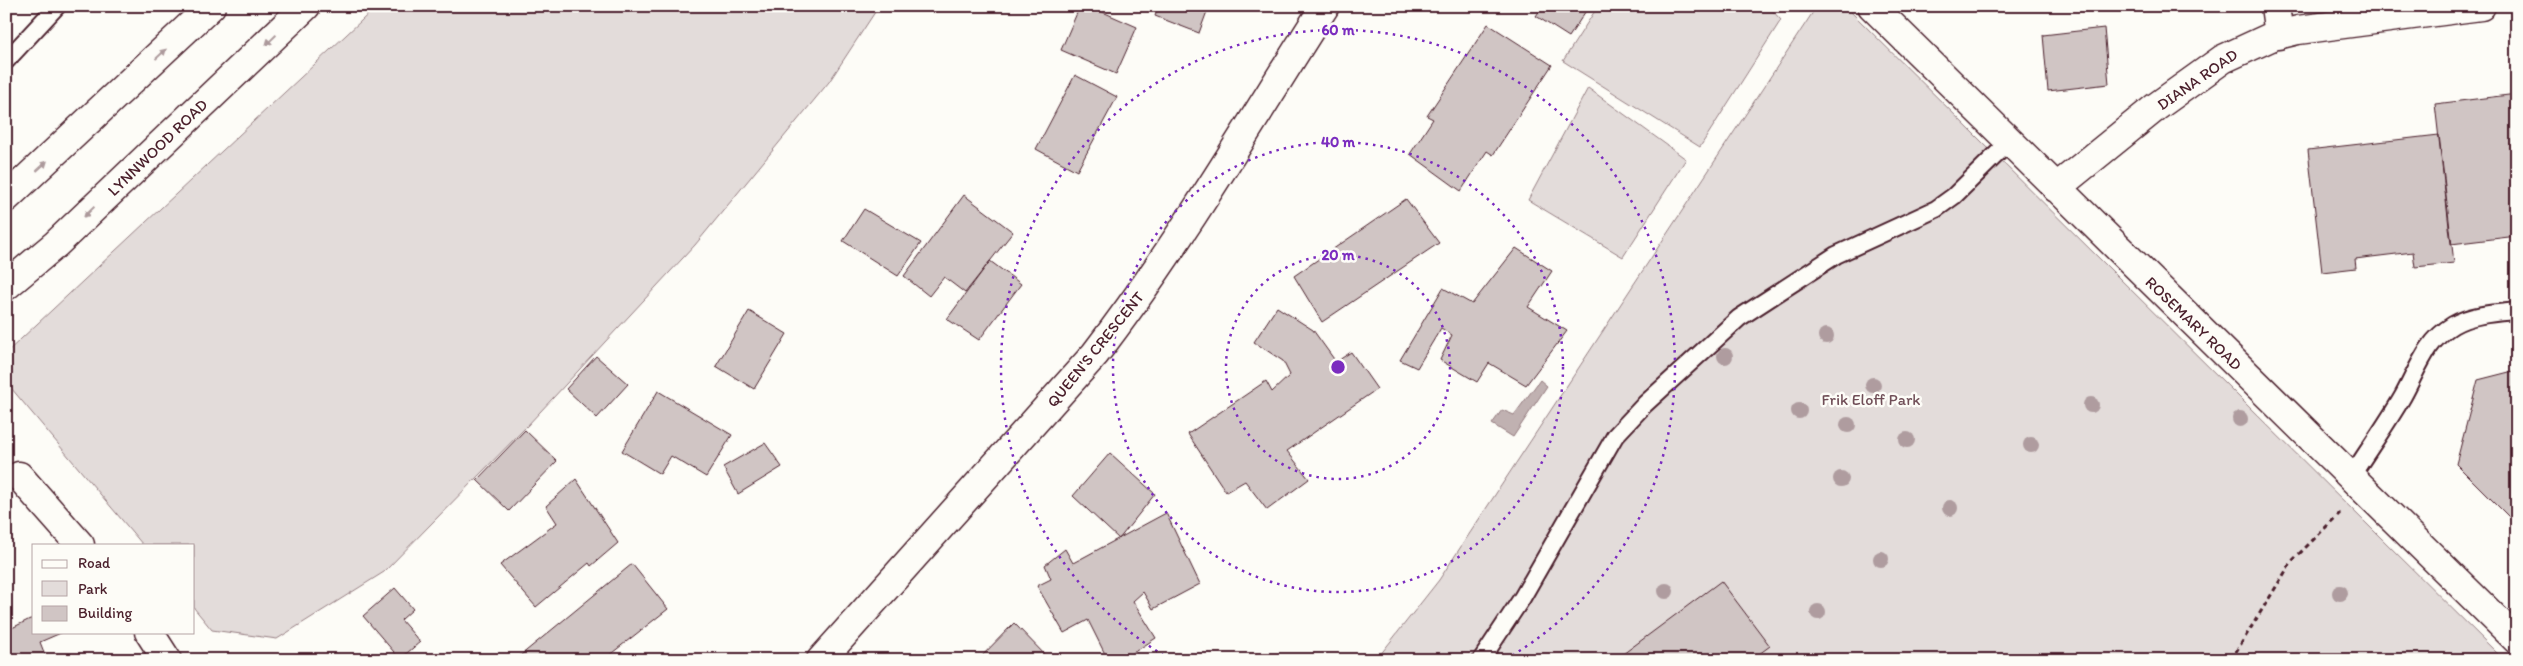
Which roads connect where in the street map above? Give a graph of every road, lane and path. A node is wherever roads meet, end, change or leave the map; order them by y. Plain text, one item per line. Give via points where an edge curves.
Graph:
1 (57, 6) edge
2 (211, 6) edge
3 (306, 6) edge
4 (1325, 6) edge
5 (1872, 6) edge
6 (2275, 6) edge
7 (2481, 6) edge
8 (2279, 35) junction
9 (6, 61) edge
10 (2009, 142) junction
11 (2056, 188) junction
12 (6, 198) edge
13 (6, 286) edge
14 (2517, 311) edge
15 (19, 476) dead end
16 (2357, 483) junction
17 (79, 544) edge
18 (150, 634) edge
19 (2517, 640) edge
20 (167, 660) edge
21 (821, 660) edge
22 (1481, 660) edge
23 (2231, 660) edge

1 - 9 lane
12 -> 2 street
3 -> 13 street, LYNNWOOD ROAD via 56,244
4 - 21 street, QUEEN'S CRESCENT via 1177,239 1095,354
5 - 10 street, ROSEMARY ROAD
6 - 8 street
7 - 8 street, DIANA ROAD via 2334,24
8 - 11 street, DIANA ROAD via 2223,58
10 - 11 street, ROSEMARY ROAD
10 - 22 lane via 1954,196 1936,209 1836,255 1739,318 1645,404 1615,436 1522,598
11 - 16 street, ROSEMARY ROAD
14 - 16 lane via 2474,316 2440,334 2428,347
15 - 17 street
16 - 19 street, ROSEMARY ROAD
16 - 23 path via 2292,561
18 - 20 street

